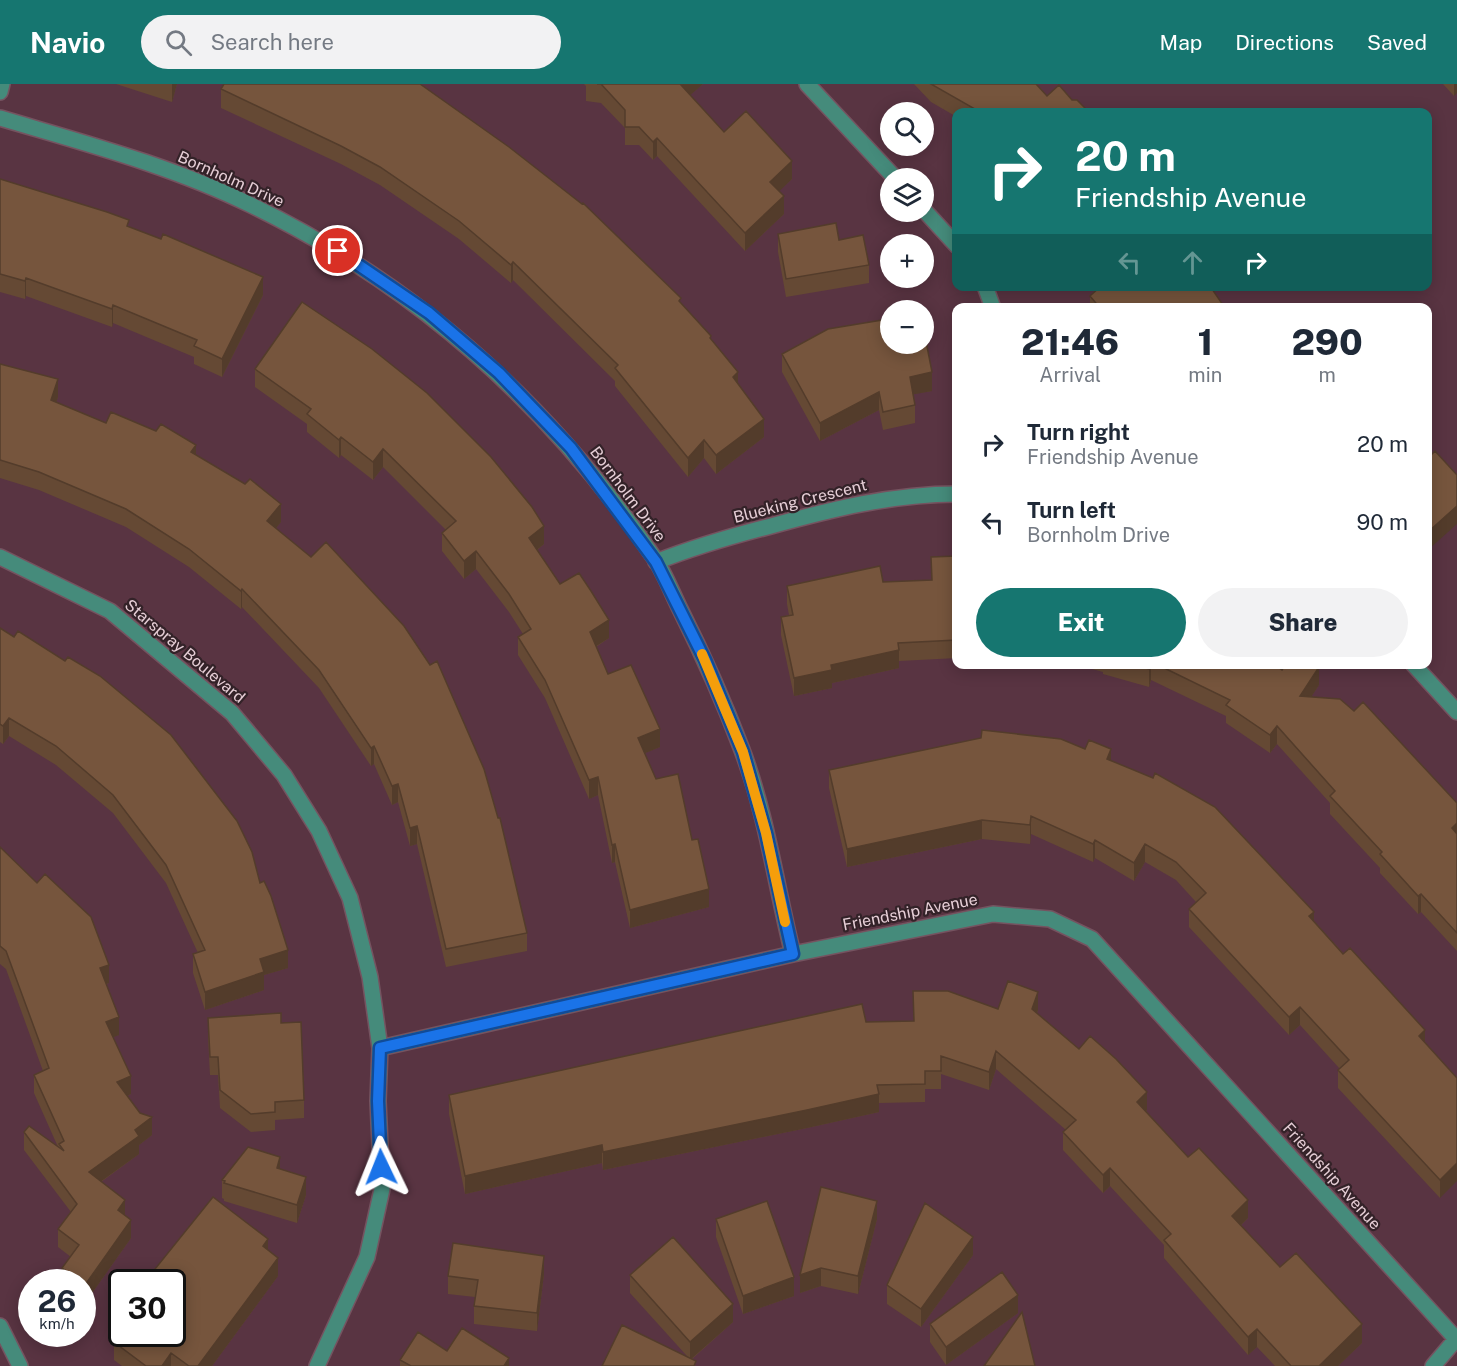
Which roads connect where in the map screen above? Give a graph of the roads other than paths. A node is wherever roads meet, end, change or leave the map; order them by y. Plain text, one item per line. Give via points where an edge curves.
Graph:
1 (2, 84) edge
2 (807, 84) edge
3 (0, 92) edge
4 (0, 118) edge
5 (886, 168) edge
6 (934, 221) edge
7 (952, 241) edge
8 (952, 494) edge
9 (0, 557) edge
10 (656, 562) junction
11 (1418, 669) edge
12 (1457, 712) edge
13 (793, 954) junction
14 (380, 1048) junction
15 (0, 1326) edge
16 (1457, 1340) edge
17 (20, 1366) edge
18 (316, 1366) edge
19 (1433, 1366) edge

1 - 3 street
2 - 5 street
4 - 10 street, Bornholm Drive via 152,165 249,203 338,251 429,313 499,373 571,448
6 - 7 street
8 - 10 street, Blueking Crescent via 889,498 838,507 696,546
9 - 14 street, Starspray Boulevard via 110,611 232,712 284,775 319,831 350,898 370,977
10 - 13 street, Bornholm Drive via 705,660 743,752
11 - 12 street
13 - 14 street, Friendship Avenue
13 - 16 street, Friendship Avenue via 993,914 1050,918 1092,939
14 - 18 street, Starspray Boulevard via 379,1200 367,1257
15 - 17 street
16 - 19 street

